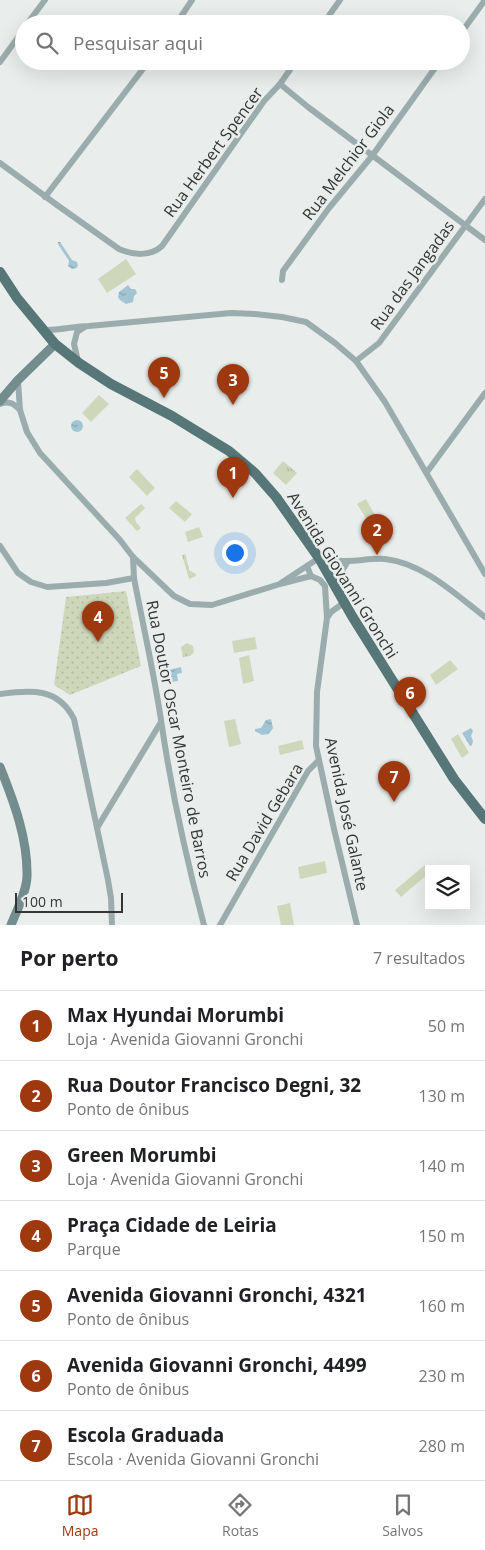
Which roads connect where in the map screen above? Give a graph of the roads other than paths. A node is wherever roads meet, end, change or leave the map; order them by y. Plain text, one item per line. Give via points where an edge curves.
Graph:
1 (45, 0) edge
2 (192, 0) edge
3 (340, 0) edge
4 (485, 0) edge
5 (34, 15) edge
6 (182, 15) edge
7 (329, 15) edge
8 (470, 21) edge
9 (15, 41) edge
10 (0, 62) edge
11 (142, 70) edge
12 (290, 70) edge
13 (434, 70) edge
14 (280, 84) junction
15 (372, 156) junction
16 (0, 163) edge
17 (45, 197) junction
18 (485, 199) edge
19 (466, 225) junction
20 (485, 240) edge
21 (0, 272) edge
22 (282, 280) dead end
23 (88, 326) junction
24 (44, 330) junction
25 (55, 344) junction
26 (356, 361) junction
27 (78, 363) junction
28 (18, 380) junction
29 (485, 393) edge
30 (0, 402) edge
31 (20, 410) junction
32 (427, 472) junction
33 (0, 546) edge
34 (133, 557) junction
35 (318, 558) junction
36 (348, 561) junction
37 (307, 566) junction
38 (485, 574) edge
39 (311, 576) junction
40 (134, 578) junction
41 (333, 582) junction
42 (280, 584) junction
43 (345, 602) junction
44 (485, 617) edge
45 (327, 618) junction
46 (0, 694) edge
47 (162, 722) junction
48 (319, 760) junction
49 (0, 767) edge
50 (485, 819) edge
51 (97, 828) junction
52 (11, 925) edge
53 (112, 925) edge
54 (204, 925) edge
55 (220, 925) edge
56 (357, 925) edge

1 - 5 street
2 - 6 street
3 - 7 street
4 - 8 street
9 - 10 street
11 - 17 street
12 - 14 street, Rua Herbert Spencer
13 - 15 street, Rua Melchior Giola
14 - 15 street
14 - 17 street, Rua Herbert Spencer via 264,101 157,250 148,254 119,249
15 - 19 street
15 - 22 street, Rua Melchior Giola via 283,271
16 - 17 street
18 - 19 street, Rua das Jangadas
19 - 20 street
19 - 26 street, Rua das Jangadas via 379,343
21 - 24 main road, Avenida Giovanni Gronchi
23 - 24 street
23 - 26 street via 231,313 282,317 306,322
23 - 27 street via 77,332 75,338
24 - 25 main road, Avenida Giovanni Gronchi
25 - 27 main road, Avenida Giovanni Gronchi
25 - 28 street
26 - 32 street
27 - 35 main road, Avenida Giovanni Gronchi via 229,451 276,496
28 - 30 street
28 - 31 street
29 - 32 street
30 - 31 street via 10,403
31 - 34 street via 27,432 40,453
32 - 38 street
33 - 40 street via 18,573 47,587
34 - 40 street, Rua Doutor Oscar Monteiro de Barros
34 - 42 street via 174,596 190,604 212,605
35 - 36 street
35 - 37 street
35 - 41 main road, Avenida Giovanni Gronchi
36 - 41 street
36 - 44 street via 386,559 414,567
37 - 39 street, Avenida José Galante
37 - 42 street
39 - 42 street
39 - 45 street, Avenida José Galante via 324,586
40 - 47 street, Rua Doutor Oscar Monteiro de Barros
41 - 43 main road, Avenida Giovanni Gronchi
43 - 45 street
43 - 50 main road, Avenida Giovanni Gronchi via 454,779
45 - 48 street, Avenida José Galante via 317,692
46 - 51 street via 38,692 54,697 67,707 74,719
47 - 51 street
47 - 54 street, Rua Doutor Oscar Monteiro de Barros via 170,776
48 - 55 street, Rua David Gebara via 308,771
48 - 56 street, Avenida José Galante
49 - 52 street via 25,848 27,878
51 - 53 street via 111,898

